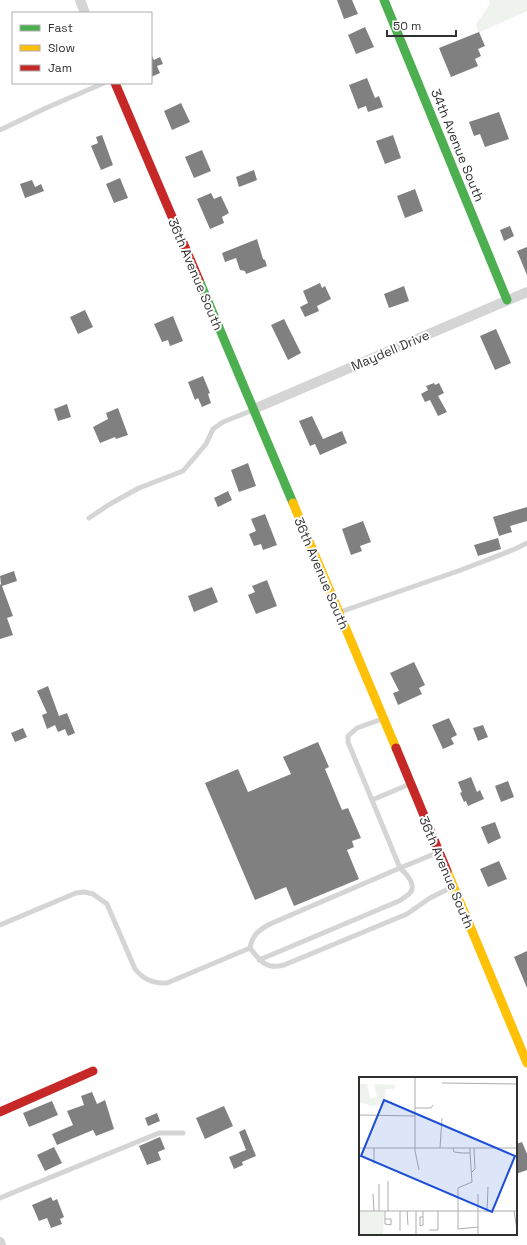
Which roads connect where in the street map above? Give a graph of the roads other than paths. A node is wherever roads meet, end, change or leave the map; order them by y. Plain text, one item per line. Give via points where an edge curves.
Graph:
1 (80, 0) edge
2 (384, 0) edge
3 (85, 12) edge
4 (102, 84) edge
5 (115, 84) edge
6 (0, 130) edge
7 (527, 292) edge
8 (507, 300) junction
9 (254, 409) junction
10 (89, 518) dead end
11 (527, 543) edge
12 (339, 613) junction
13 (383, 718) junction
14 (410, 784) junction
15 (372, 800) junction
16 (439, 852) junction
17 (400, 868) junction
18 (453, 887) junction
19 (0, 925) edge
20 (250, 948) junction
21 (259, 960) junction
22 (527, 1063) edge
23 (93, 1071) dead end
24 (0, 1112) edge
25 (183, 1133) dead end
26 (0, 1198) edge
27 (0, 1242) edge
28 (1, 1245) edge

1 - 3 street
2 - 8 street, 34th Avenue South
4 - 6 lane
5 - 9 street, 36th Avenue South
7 - 8 street, Maydell Drive
8 - 9 street, Maydell Drive
9 - 10 lane via 212,429 206,444 183,471 139,488
9 - 12 street, 36th Avenue South
11 - 12 lane via 462,570
12 - 13 street, 36th Avenue South
13 - 14 street, 36th Avenue South
13 - 15 lane via 357,728 348,736 348,742
14 - 15 lane
14 - 16 street, 36th Avenue South
15 - 17 lane
16 - 17 lane
16 - 18 street, 36th Avenue South
17 - 20 lane via 270,924 259,930
17 - 21 lane via 410,880 412,888 410,893 399,901
18 - 21 lane via 430,898 407,914 284,965 276,968
18 - 22 street, 36th Avenue South
19 - 20 lane via 76,893 93,894 101,898 109,909 135,969 149,981 159,983 166,983
20 - 21 lane
23 - 24 street
25 - 26 lane via 159,1132
27 - 28 street

